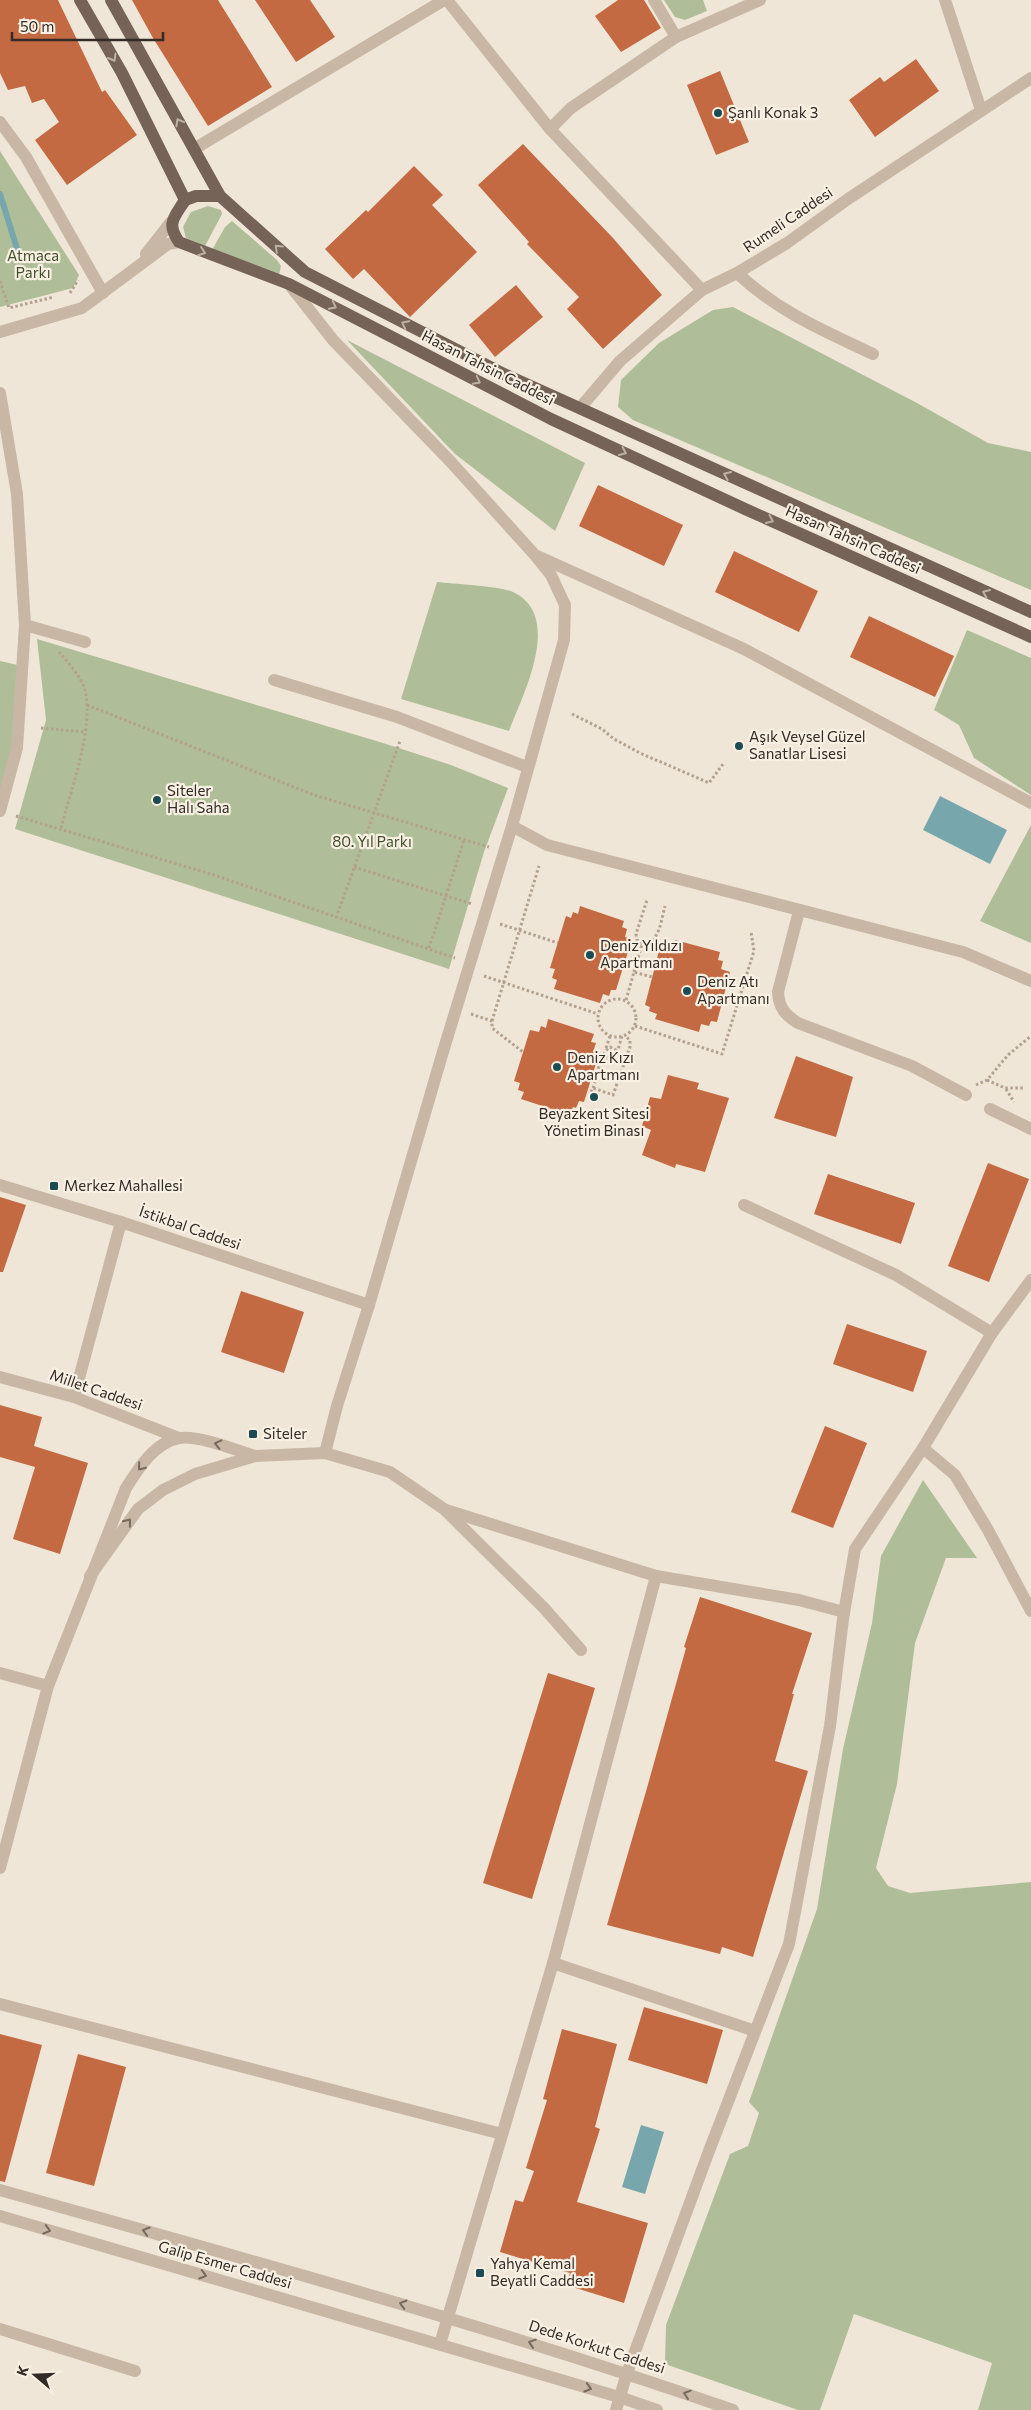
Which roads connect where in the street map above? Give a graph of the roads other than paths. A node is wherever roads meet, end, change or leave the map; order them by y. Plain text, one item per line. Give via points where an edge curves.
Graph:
1 (80, 0) edge
2 (112, 0) edge
3 (446, 0) edge
4 (654, 0) edge
5 (760, 0) edge
6 (945, 0) edge
7 (676, 37) junction
8 (1031, 78) edge
9 (982, 110) junction
10 (0, 122) edge
11 (550, 129) junction
12 (194, 149) junction
13 (220, 196) junction
14 (185, 200) junction
15 (172, 222) junction
16 (179, 242) junction
17 (292, 262) junction
18 (137, 266) junction
19 (737, 273) junction
20 (289, 284) junction
21 (702, 290) junction
22 (103, 293) junction
23 (0, 332) edge
24 (873, 354) dead end
25 (0, 393) edge
26 (580, 408) junction
27 (534, 554) junction
28 (1031, 612) edge
29 (25, 625) junction
30 (1031, 637) edge
31 (85, 642) dead end
32 (274, 680) dead end
33 (527, 768) junction
34 (1031, 803) edge
35 (0, 811) edge
36 (512, 826) junction
37 (799, 911) junction
38 (1031, 981) edge
39 (966, 1095) road end
40 (990, 1109) dead end
41 (1031, 1129) edge
42 (0, 1186) edge
43 (744, 1205) dead end
44 (121, 1222) junction
45 (1031, 1280) edge
46 (369, 1305) junction
47 (992, 1333) junction
48 (0, 1377) edge
49 (74, 1398) junction
50 (179, 1438) junction
51 (923, 1448) junction
52 (325, 1452) junction
53 (255, 1456) junction
54 (444, 1509) junction
55 (90, 1576) junction
56 (656, 1576) junction
57 (1031, 1611) edge
58 (844, 1612) junction
59 (581, 1650) dead end
60 (0, 1673) edge
61 (48, 1686) junction
62 (0, 1868) edge
63 (553, 1963) junction
64 (0, 2004) edge
65 (755, 2031) junction
66 (502, 2134) junction
67 (0, 2190) edge
68 (0, 2216) edge
69 (450, 2317) junction
70 (0, 2329) edge
71 (440, 2344) junction
72 (135, 2371) dead end
73 (627, 2373) junction
74 (619, 2397) junction
75 (616, 2410) edge
76 (657, 2410) edge
77 (732, 2410) edge

1 -> 14 main road via 122,73
12 -> 2 main road, Hasan Tahsin Caddesi
3 - 11 street
3 - 12 street
4 - 7 street
5 - 7 street
6 - 9 street
7 - 11 street via 571,108
8 - 9 street, Rumeli Caddesi
9 - 19 street, Rumeli Caddesi via 787,243
10 - 22 street via 26,157
11 - 21 street
12 - 13 main road, Hasan Tahsin Caddesi
13 - 14 main road via 196,196
17 -> 13 main road, Hasan Tahsin Caddesi
14 - 15 main road
15 - 16 main road via 173,233
15 - 18 street
16 - 18 street via 168,244
16 -> 20 main road, Hasan Tahsin Caddesi
17 - 20 main road via 296,271
26 -> 17 main road, Hasan Tahsin Caddesi via 504,374 316,279
18 - 22 street
19 - 21 street, Rumeli Caddesi
19 - 24 street via 761,295 791,314
20 - 27 street via 333,340
20 -> 30 main road, Hasan Tahsin Caddesi via 551,419
21 - 26 street, Rumeli Caddesi via 620,361
22 - 23 street via 82,308
25 - 29 street via 17,494
28 -> 26 main road, Hasan Tahsin Caddesi
27 - 33 street via 551,575 565,605 564,640
27 - 34 street via 744,649
29 - 31 street
29 - 35 street via 17,748
32 - 33 street via 397,717
33 - 36 street
36 - 37 street via 547,845
36 - 46 street
37 - 38 street via 963,952
37 - 39 street via 778,992 779,1005 788,1016 798,1023 912,1066
40 - 41 street
42 - 44 street, İstikbal Caddesi
43 - 47 street via 896,1275
44 - 46 street, İstikbal Caddesi
44 - 49 street
45 - 47 street
46 - 52 street via 336,1406
47 - 51 street
48 - 49 street, Millet Caddesi
49 - 50 street, Millet Caddesi
53 -> 50 street, Millet Caddesi via 221,1444
50 -> 55 street via 158,1449 141,1465 126,1488
51 - 57 street via 954,1475
51 - 58 street via 855,1549
52 - 53 street
52 - 54 street via 390,1472
55 -> 53 street via 138,1509 163,1490 195,1474
54 - 56 street
54 - 59 street via 544,1608
55 - 61 street
56 - 58 street via 799,1600
56 - 63 street
58 - 65 street via 830,1726 789,1944
60 - 61 street
61 - 62 street
63 - 65 street
63 - 66 street
64 - 66 street
65 - 73 street
66 - 69 street
69 -> 67 street, Dede Korkut Caddesi
68 -> 71 street, Galip Esmer Caddesi
69 - 71 street
73 -> 69 street, Dede Korkut Caddesi
70 - 72 street
71 -> 74 street
73 - 74 street
77 -> 73 street, Dede Korkut Caddesi
74 - 75 street
74 - 76 street

